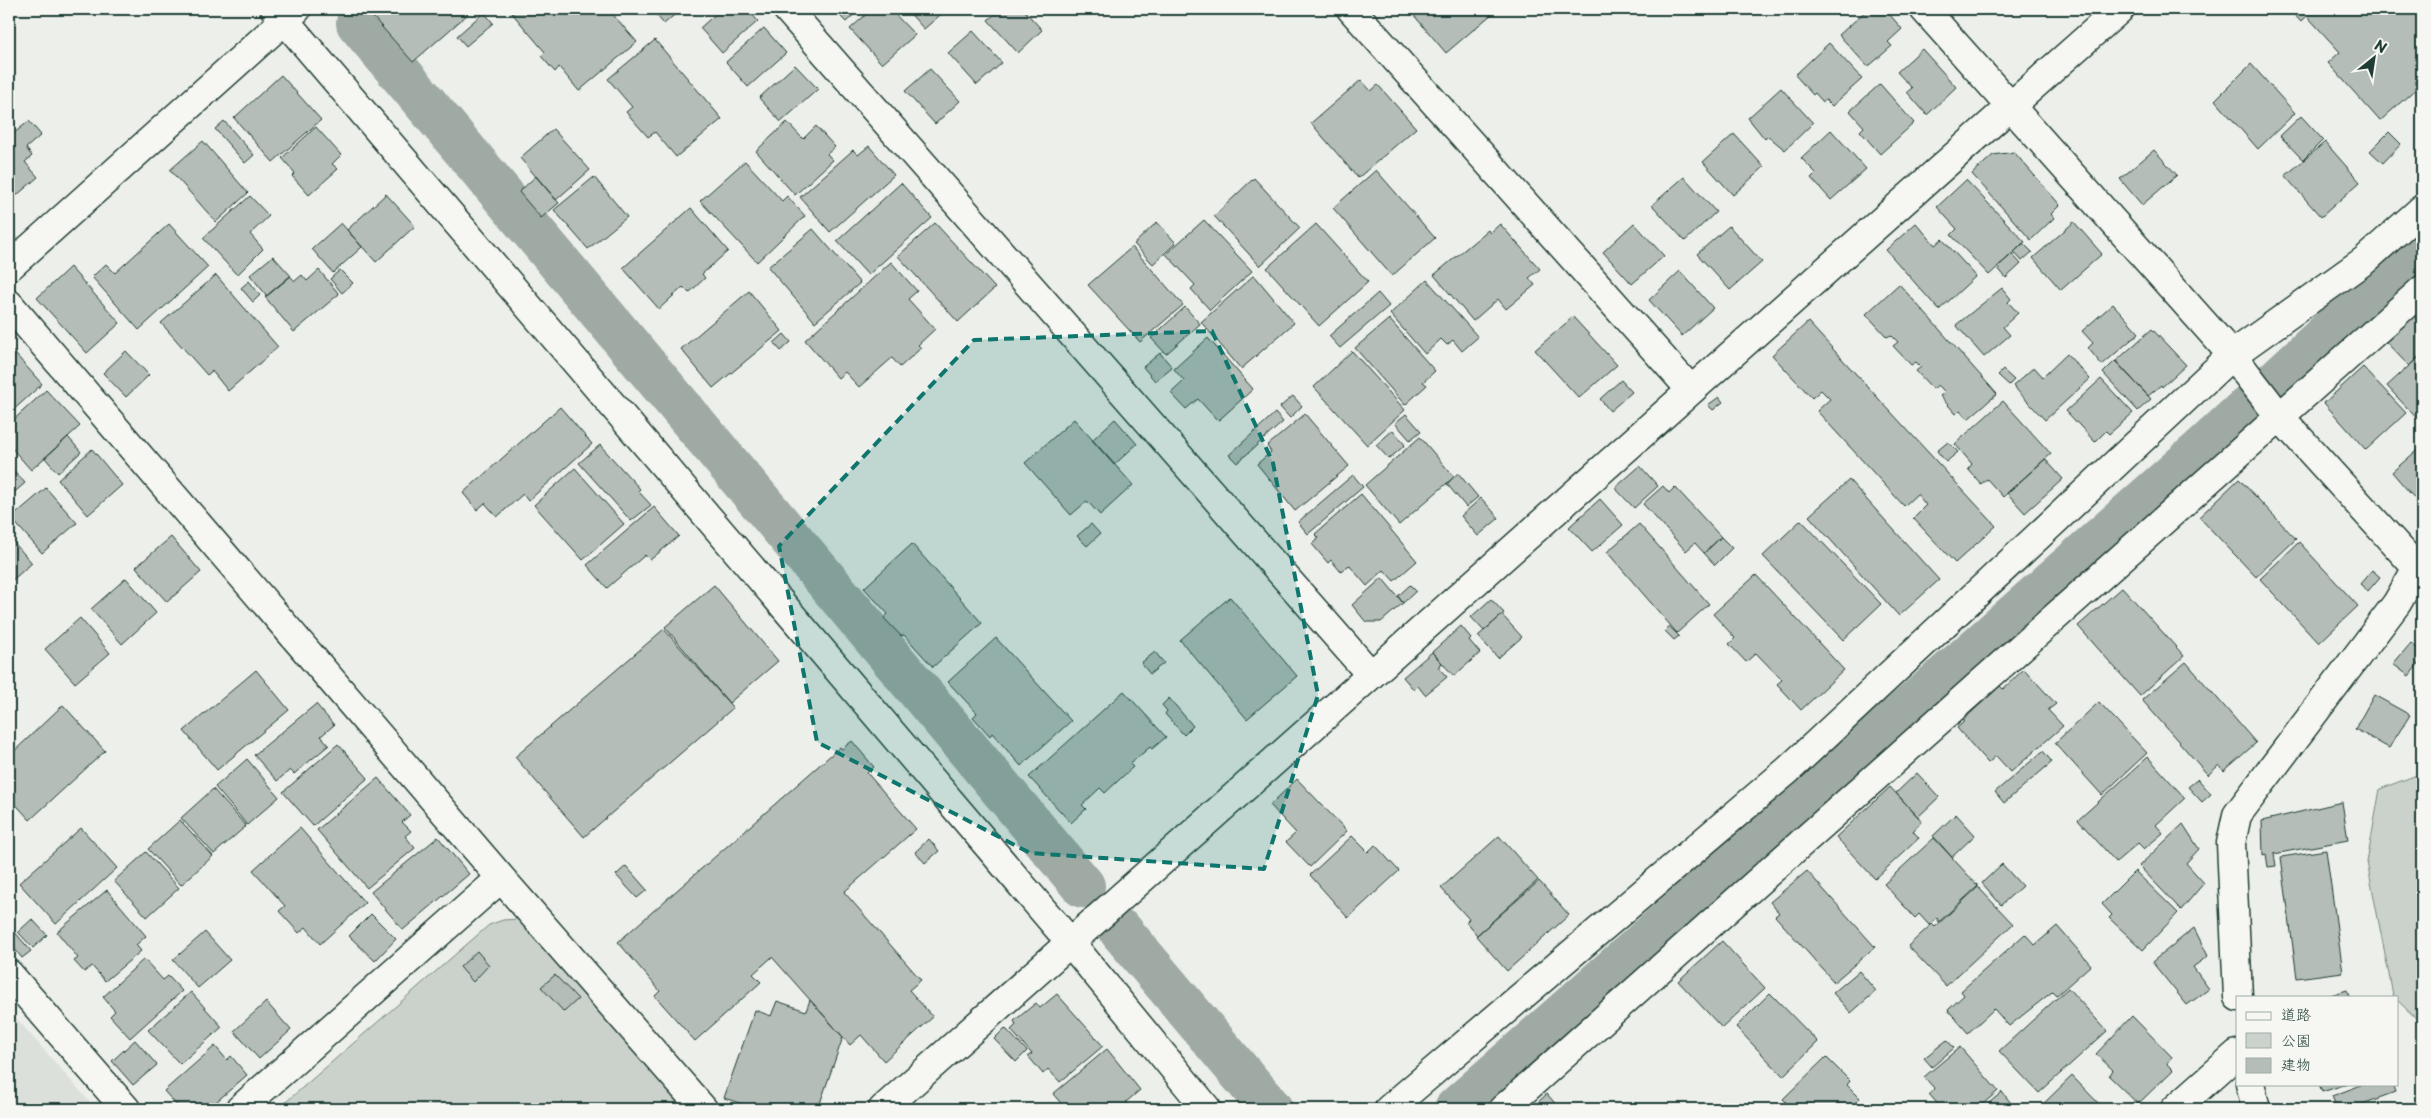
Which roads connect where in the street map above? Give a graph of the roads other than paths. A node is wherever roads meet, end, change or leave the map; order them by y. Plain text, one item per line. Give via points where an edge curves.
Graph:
1 (788, 9) edge
2 (1351, 9) edge
3 (1924, 9) edge
4 (2120, 9) edge
5 (286, 12) edge
6 (2010, 108) junction
7 (2422, 209) edge
8 (9, 267) edge
9 (2422, 290) edge
10 (9, 304) edge
11 (2239, 363) junction
12 (1691, 390) junction
13 (2276, 412) junction
14 (2419, 565) edge
15 (1371, 676) junction
16 (501, 878) junction
17 (1070, 942) junction
18 (9, 974) edge
19 (2238, 996) edge
20 (2236, 1055) edge
21 (2250, 1086) edge
22 (126, 1109) edge
23 (240, 1109) edge
24 (703, 1109) edge
25 (883, 1109) edge
26 (1207, 1109) edge
27 (1389, 1109) edge
28 (1503, 1109) edge
29 (2175, 1109) edge
30 (2256, 1109) edge

1 - 15 street
2 - 12 street
3 - 6 street
4 - 6 street
5 - 8 street
5 - 17 street
6 - 11 street
6 - 12 street
7 - 11 street
9 - 13 street
10 - 16 street
11 - 13 street
11 - 27 street via 1788,770
12 - 15 street
13 - 14 street
13 - 28 street
14 - 19 street via 2397,602 2237,815 2231,843
15 - 17 street
16 - 23 street
16 - 24 street
17 - 25 street
17 - 26 street
18 - 22 street
20 - 29 street
21 - 30 street

